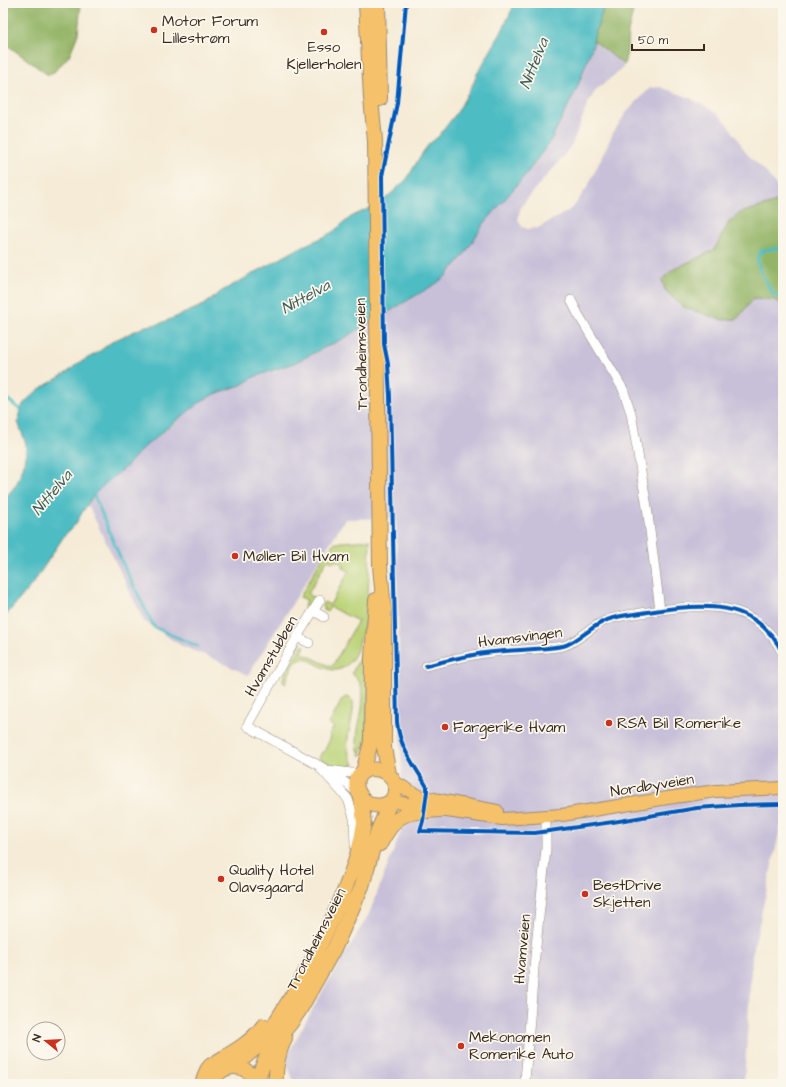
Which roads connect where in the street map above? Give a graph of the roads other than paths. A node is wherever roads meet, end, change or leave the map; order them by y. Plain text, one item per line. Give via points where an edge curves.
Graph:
1 (366, 3) edge
2 (378, 3) edge
3 (375, 141) junction
4 (571, 300) dead end
5 (380, 566) junction
6 (320, 600) dead end
7 (660, 610) junction
8 (314, 611) junction
9 (324, 617) dead end
10 (297, 637) junction
11 (309, 643) dead end
12 (783, 654) edge
13 (426, 666) dead end
14 (319, 766) junction
15 (332, 772) junction
16 (362, 773) junction
17 (391, 778) junction
18 (783, 788) edge
19 (359, 795) junction
20 (390, 802) junction
21 (440, 810) junction
22 (527, 817) junction
23 (546, 817) junction
24 (355, 862) junction
25 (369, 864) junction
26 (287, 1004) junction
27 (290, 1024) junction
28 (233, 1067) junction
29 (257, 1083) edge
30 (202, 1084) edge
31 (212, 1084) edge
32 (276, 1084) edge
33 (526, 1084) edge

1 - 3 highway, Trondheimsveien
2 - 3 highway, Trondheimsveien via 380,98
3 - 5 highway, Trondheimsveien
4 - 7 street via 622,388 631,413 647,507
5 - 16 highway, Trondheimsveien via 372,645 371,742
5 - 17 highway, Trondheimsveien via 384,610 384,744
6 - 8 street, Hvamstubben
7 - 12 street, Hvamsvingen via 719,607 737,611 764,628 777,642
7 - 13 street, Hvamsvingen via 606,620 565,646 473,655
8 - 9 street
8 - 10 street, Hvamstubben
10 - 11 street
10 - 14 street, Hvamstubben via 247,726
14 - 15 street
14 - 24 street via 345,794 350,804 354,818
15 - 16 street
15 - 19 street
16 - 17 highway via 374,769
16 - 19 highway via 357,781
17 - 20 highway via 395,794
17 - 22 main road, Nordbyveien via 412,794 425,798
18 - 23 main road, Nordbyveien via 696,794
19 - 20 highway via 366,802 375,805
19 - 24 highway, Trondheimsveien via 364,823
20 - 21 main road, Nordbyveien
20 - 25 highway, Trondheimsveien via 378,830
21 - 22 main road, Nordbyveien via 502,819
21 - 25 highway via 408,813 396,819 387,830
22 - 23 main road, Nordbyveien
23 - 33 street, Hvamveien via 546,849
24 - 26 highway, Trondheimsveien via 324,937
25 - 27 highway, Trondheimsveien via 336,946
26 - 28 highway, Trondheimsveien via 256,1048
26 - 30 highway via 272,1014 252,1038 210,1066
27 - 29 highway, Trondheimsveien via 268,1053
27 - 32 highway via 278,1058
28 - 29 highway via 250,1072
28 - 31 highway, Trondheimsveien via 220,1072

